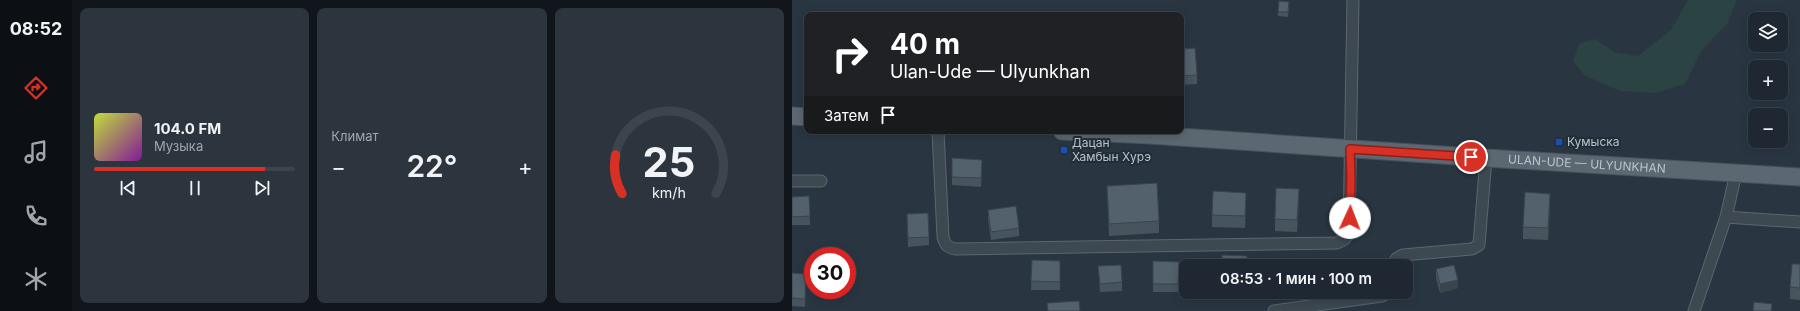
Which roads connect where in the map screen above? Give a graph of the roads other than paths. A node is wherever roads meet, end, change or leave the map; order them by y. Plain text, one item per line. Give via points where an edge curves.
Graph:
1 (1353, 0) edge
2 (792, 116) edge
3 (804, 117) edge
4 (938, 134) edge
5 (1128, 134) edge
6 (1350, 149) junction
7 (1486, 158) junction
8 (1736, 173) junction
9 (1800, 177) edge
10 (792, 181) edge
11 (821, 181) dead end
12 (1726, 217) junction
13 (1800, 222) edge
14 (1396, 259) edge
15 (1360, 299) edge
16 (1274, 311) edge
17 (1694, 311) edge

1 - 6 street
2 - 3 main road
4 - 6 street via 943,237 950,248 956,249 1343,242 1349,231
5 - 6 main road, ULAN-UDE — ULYUNKHAN
6 - 7 main road, ULAN-UDE — ULYUNKHAN
7 - 8 main road, ULAN-UDE — ULYUNKHAN
7 - 14 street via 1479,245 1472,249 1403,255
8 - 9 main road, ULAN-UDE — ULYUNKHAN
8 - 12 street
10 - 11 street
12 - 13 street
12 - 17 street
15 - 16 street

